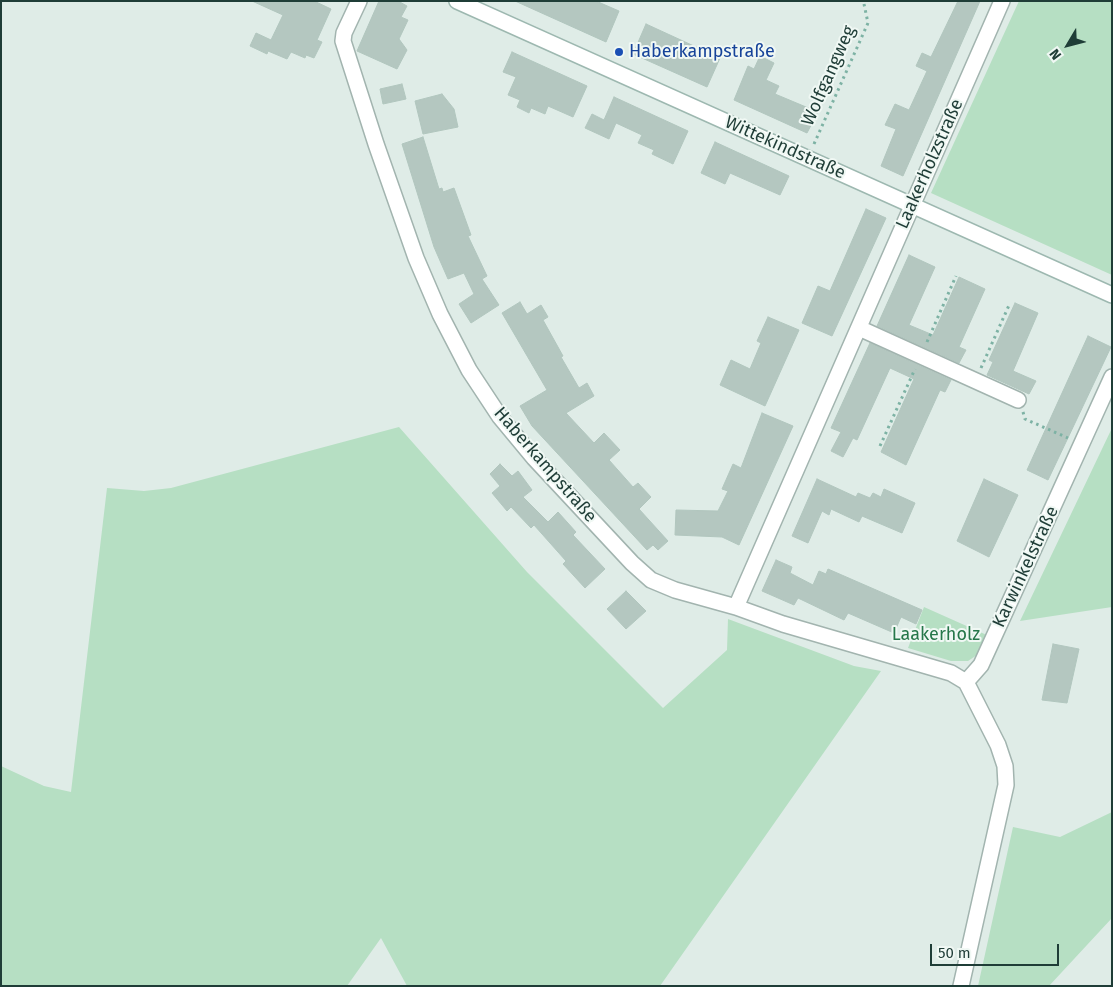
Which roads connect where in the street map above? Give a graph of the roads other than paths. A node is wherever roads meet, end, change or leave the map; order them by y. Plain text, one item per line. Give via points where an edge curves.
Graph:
1 (359, 1) edge
2 (457, 1) edge
3 (1002, 1) edge
4 (912, 206) junction
5 (1112, 296) edge
6 (859, 328) junction
7 (1112, 377) edge
8 (1018, 400) road end
9 (736, 606) junction
10 (966, 682) junction
11 (961, 986) edge

1 - 9 street, Haberkampstraße via 344,33 346,54 416,258 469,370 500,417 534,458 632,563 652,580 675,590
2 - 4 street, Wittekindstraße
3 - 4 street, Laakerholzstraße
4 - 5 street, Wittekindstraße
4 - 6 street, Laakerholzstraße
6 - 8 street
6 - 9 street, Laakerholzstraße
7 - 10 street, Karwinkelstraße via 981,665
9 - 10 street, Haberkampstraße via 783,624 951,673
10 - 11 street via 998,744 1005,766 1006,785

